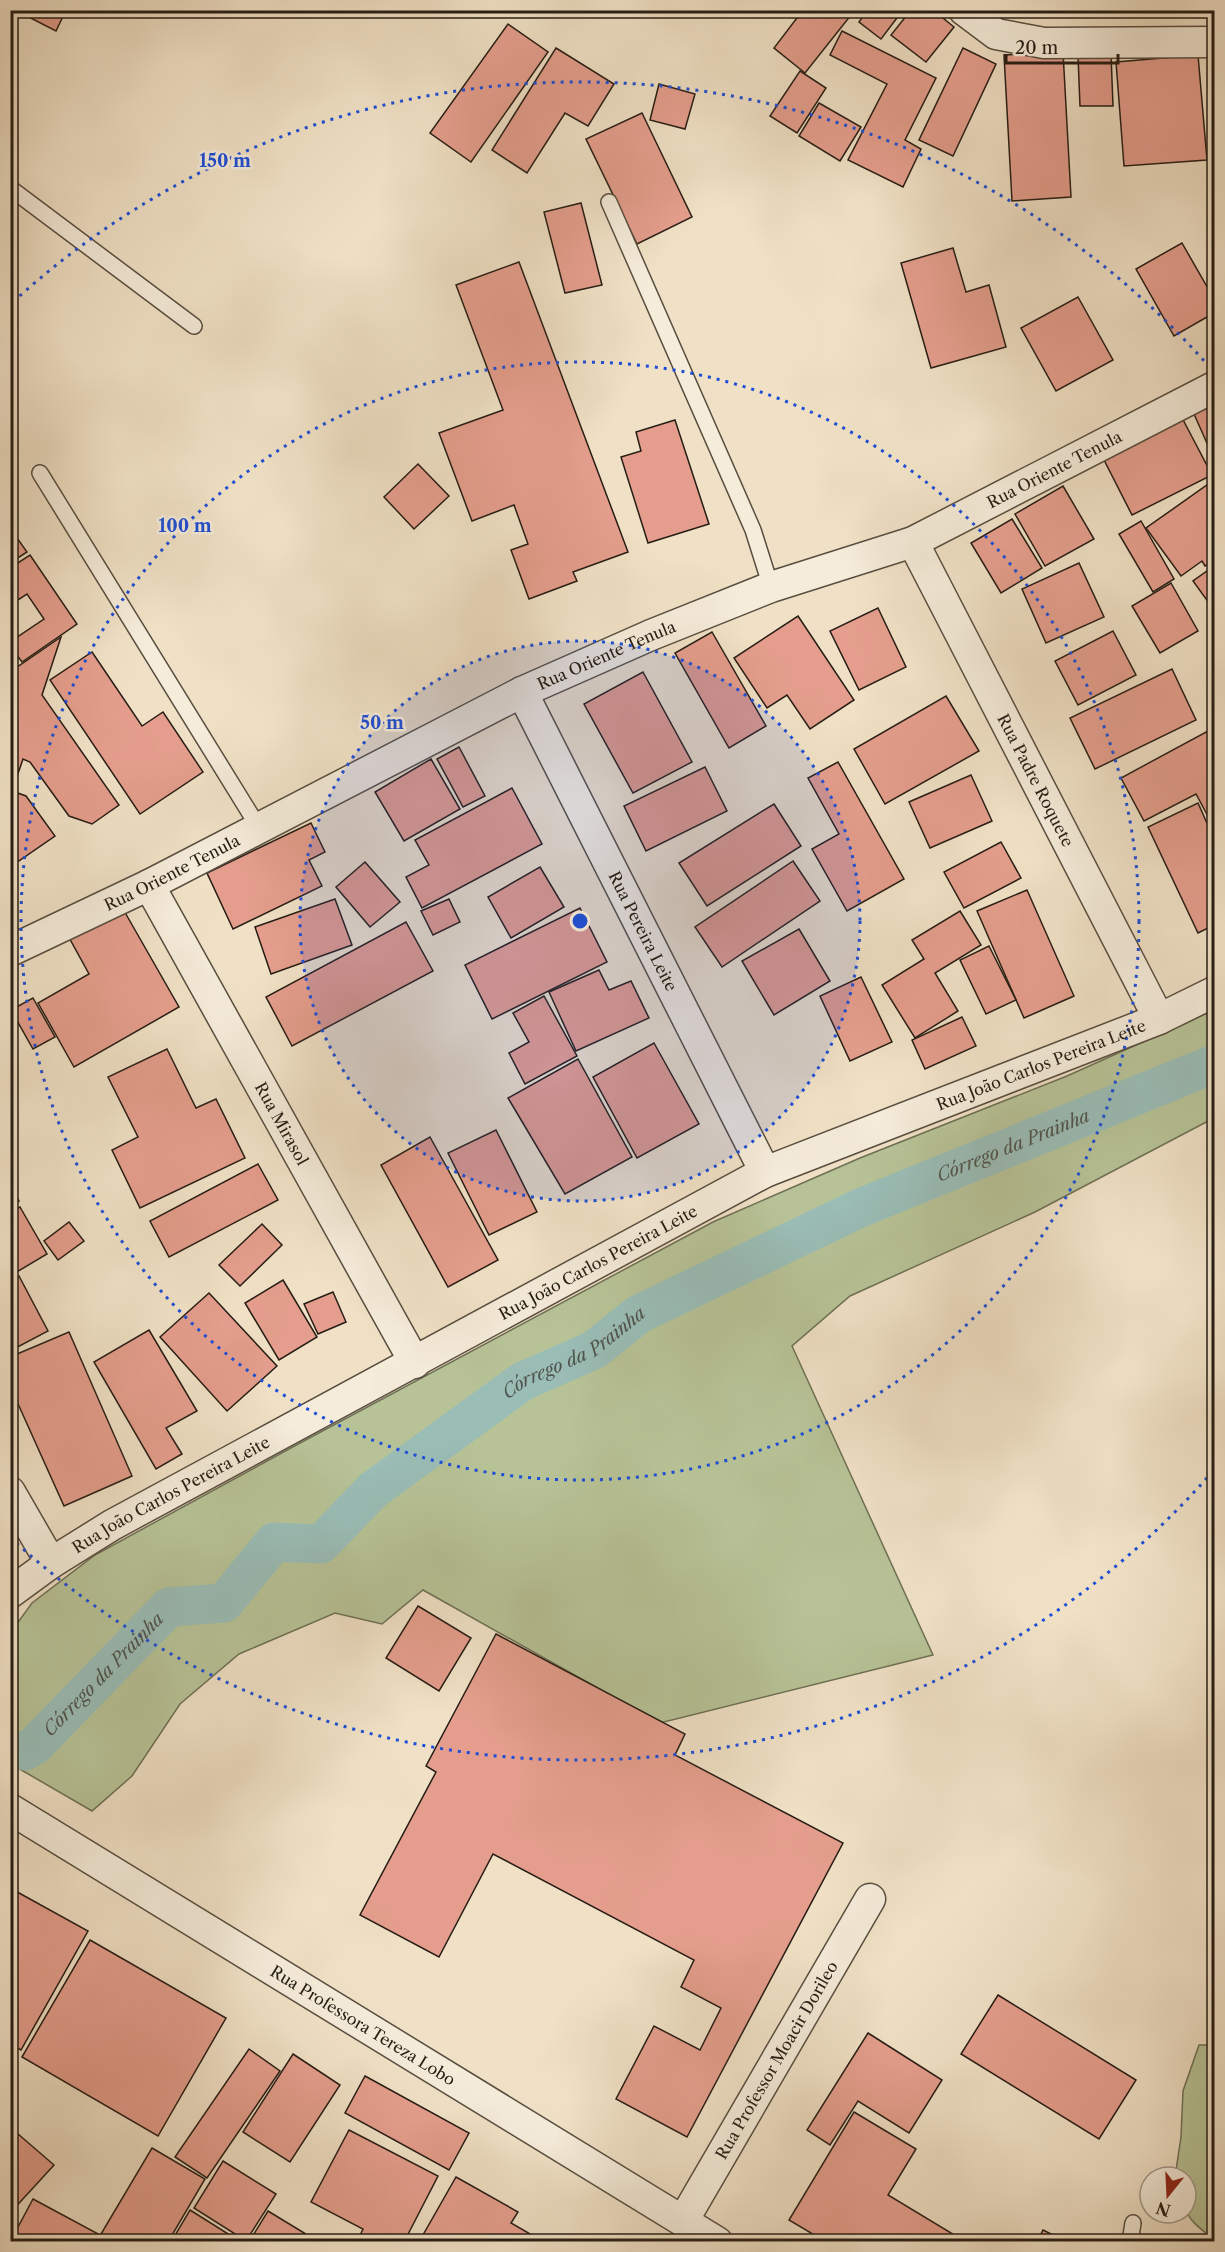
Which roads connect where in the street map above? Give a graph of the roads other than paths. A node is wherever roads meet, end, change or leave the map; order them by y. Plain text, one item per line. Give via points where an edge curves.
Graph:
1 (964, 10) edge
2 (1215, 42) edge
3 (10, 188) edge
4 (609, 202) dead end
5 (194, 327) dead end
6 (1215, 387) edge
7 (40, 473) dead end
8 (913, 542) junction
9 (771, 587) junction
10 (522, 692) junction
11 (259, 828) junction
12 (149, 885) junction
13 (10, 951) edge
14 (1215, 992) edge
15 (1160, 1020) junction
16 (765, 1172) junction
17 (415, 1363) junction
18 (10, 1492) edge
19 (51, 1563) junction
20 (10, 1593) edge
21 (10, 1809) edge
22 (870, 1899) dead end
23 (683, 2221) junction
24 (1134, 2223) dead end
25 (717, 2241) edge
26 (1131, 2241) edge

1 - 2 street via 996,34 1044,43
3 - 5 lane
4 - 9 lane via 753,530
6 - 8 street, Rua Oriente Tenula
7 - 11 lane
8 - 9 street, Rua Oriente Tenula
8 - 15 street, Rua Padre Roquete
9 - 10 street, Rua Oriente Tenula
10 - 11 street, Rua Oriente Tenula
10 - 16 street, Rua Pereira Leite
11 - 12 street, Rua Oriente Tenula
12 - 13 street, Rua Oriente Tenula
12 - 17 street, Rua Mirasol
14 - 15 street, Rua João Carlos Pereira Leite
15 - 16 street, Rua João Carlos Pereira Leite
16 - 17 street, Rua João Carlos Pereira Leite
17 - 19 street, Rua João Carlos Pereira Leite via 253,1447
18 - 19 street
19 - 20 street, Rua João Carlos Pereira Leite
21 - 23 street, Rua Professora Tereza Lobo
22 - 23 street, Rua Professor Moacir Dorileo
23 - 25 street, Rua Professora Tereza Lobo
24 - 26 lane

